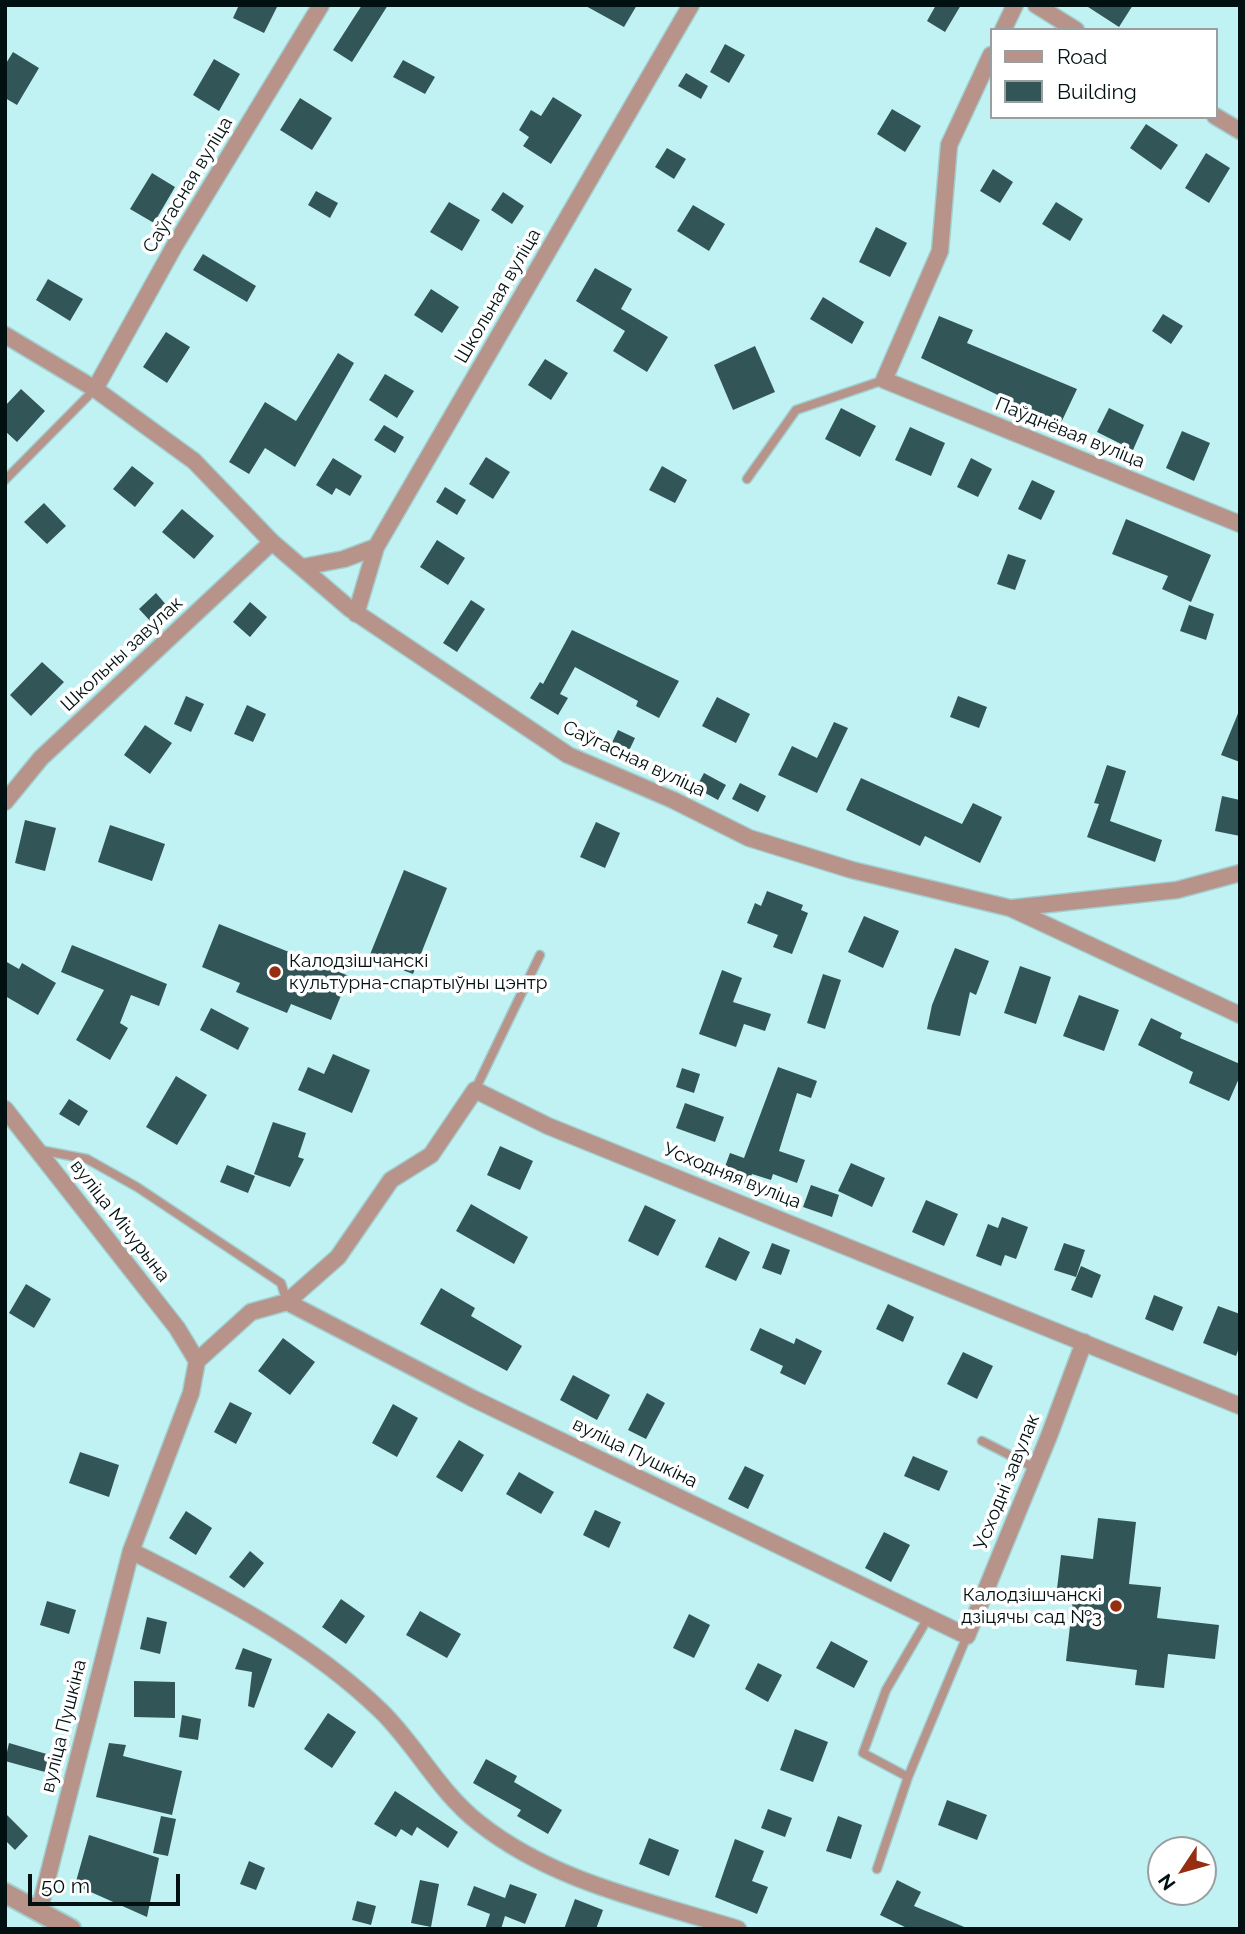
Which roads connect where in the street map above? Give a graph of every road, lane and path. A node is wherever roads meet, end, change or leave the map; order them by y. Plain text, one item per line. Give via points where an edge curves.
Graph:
1 (321, 5) edge
2 (691, 5) edge
3 (1014, 5) edge
4 (1043, 7) edge
5 (1004, 28) edge
6 (1073, 28) edge
7 (990, 57) edge
8 (1217, 117) edge
9 (1240, 131) edge
10 (5, 335) edge
11 (884, 380) junction
12 (95, 389) junction
13 (747, 479) dead end
14 (5, 480) edge
15 (1240, 524) edge
16 (272, 542) junction
17 (376, 547) junction
18 (303, 567) junction
19 (356, 614) junction
20 (5, 802) edge
21 (1240, 873) edge
22 (1010, 908) junction
23 (540, 955) dead end
24 (1240, 1015) edge
25 (475, 1090) junction
26 (5, 1109) edge
27 (37, 1149) junction
28 (288, 1302) junction
29 (1084, 1342) junction
30 (197, 1361) junction
31 (1240, 1406) edge
32 (982, 1441) dead end
33 (1035, 1468) junction
34 (131, 1551) junction
35 (928, 1618) junction
36 (967, 1636) junction
37 (908, 1777) junction
38 (877, 1869) dead end
39 (5, 1893) edge
40 (39, 1911) junction
41 (71, 1929) edge
42 (738, 1929) edge

1 - 12 street, Саўгасная вуліца via 175,245
2 - 17 street, Школьная вуліца
3 - 5 street
4 - 6 street
7 - 11 street via 949,145 940,251
8 - 9 street
10 - 12 street, Саўгасная вуліца
11 - 13 lane via 796,410
11 - 15 street, Паўднёвая вуліца
12 - 14 lane
12 - 16 street, Саўгасная вуліца via 194,461
16 - 18 street, Саўгасная вуліца
16 - 20 street, Школьны завулак via 41,758
17 - 18 street
17 - 19 street, Школьная вуліца
18 - 19 street, Саўгасная вуліца
19 - 22 street, Саўгасная вуліца via 568,755 749,838 852,870
21 - 22 street via 1177,890
22 - 24 street, Саўгасная вуліца
23 - 25 lane
25 - 28 street via 431,1155 391,1180 338,1257
25 - 29 street, Усходняя вуліца via 548,1126
26 - 27 street, вуліца Мічурына
27 - 28 lane via 87,1159 136,1188 281,1283
27 - 30 street, вуліца Мічурына via 177,1328
28 - 30 street via 251,1312
28 - 35 street, вуліца Пушкіна via 472,1398
29 - 31 street, Усходняя вуліца
29 - 33 street, Усходні завулак
30 - 34 street, вуліца Пушкіна via 191,1393
32 - 33 lane
33 - 36 street, Усходні завулак
34 - 40 street, вуліца Пушкіна
34 - 42 street via 275,1629 329,1668 382,1712 478,1823 519,1850 569,1876
35 - 36 street, вуліца Пушкіна
35 - 37 lane via 886,1690 863,1753
36 - 37 lane
37 - 38 lane
39 - 40 street
40 - 41 street

